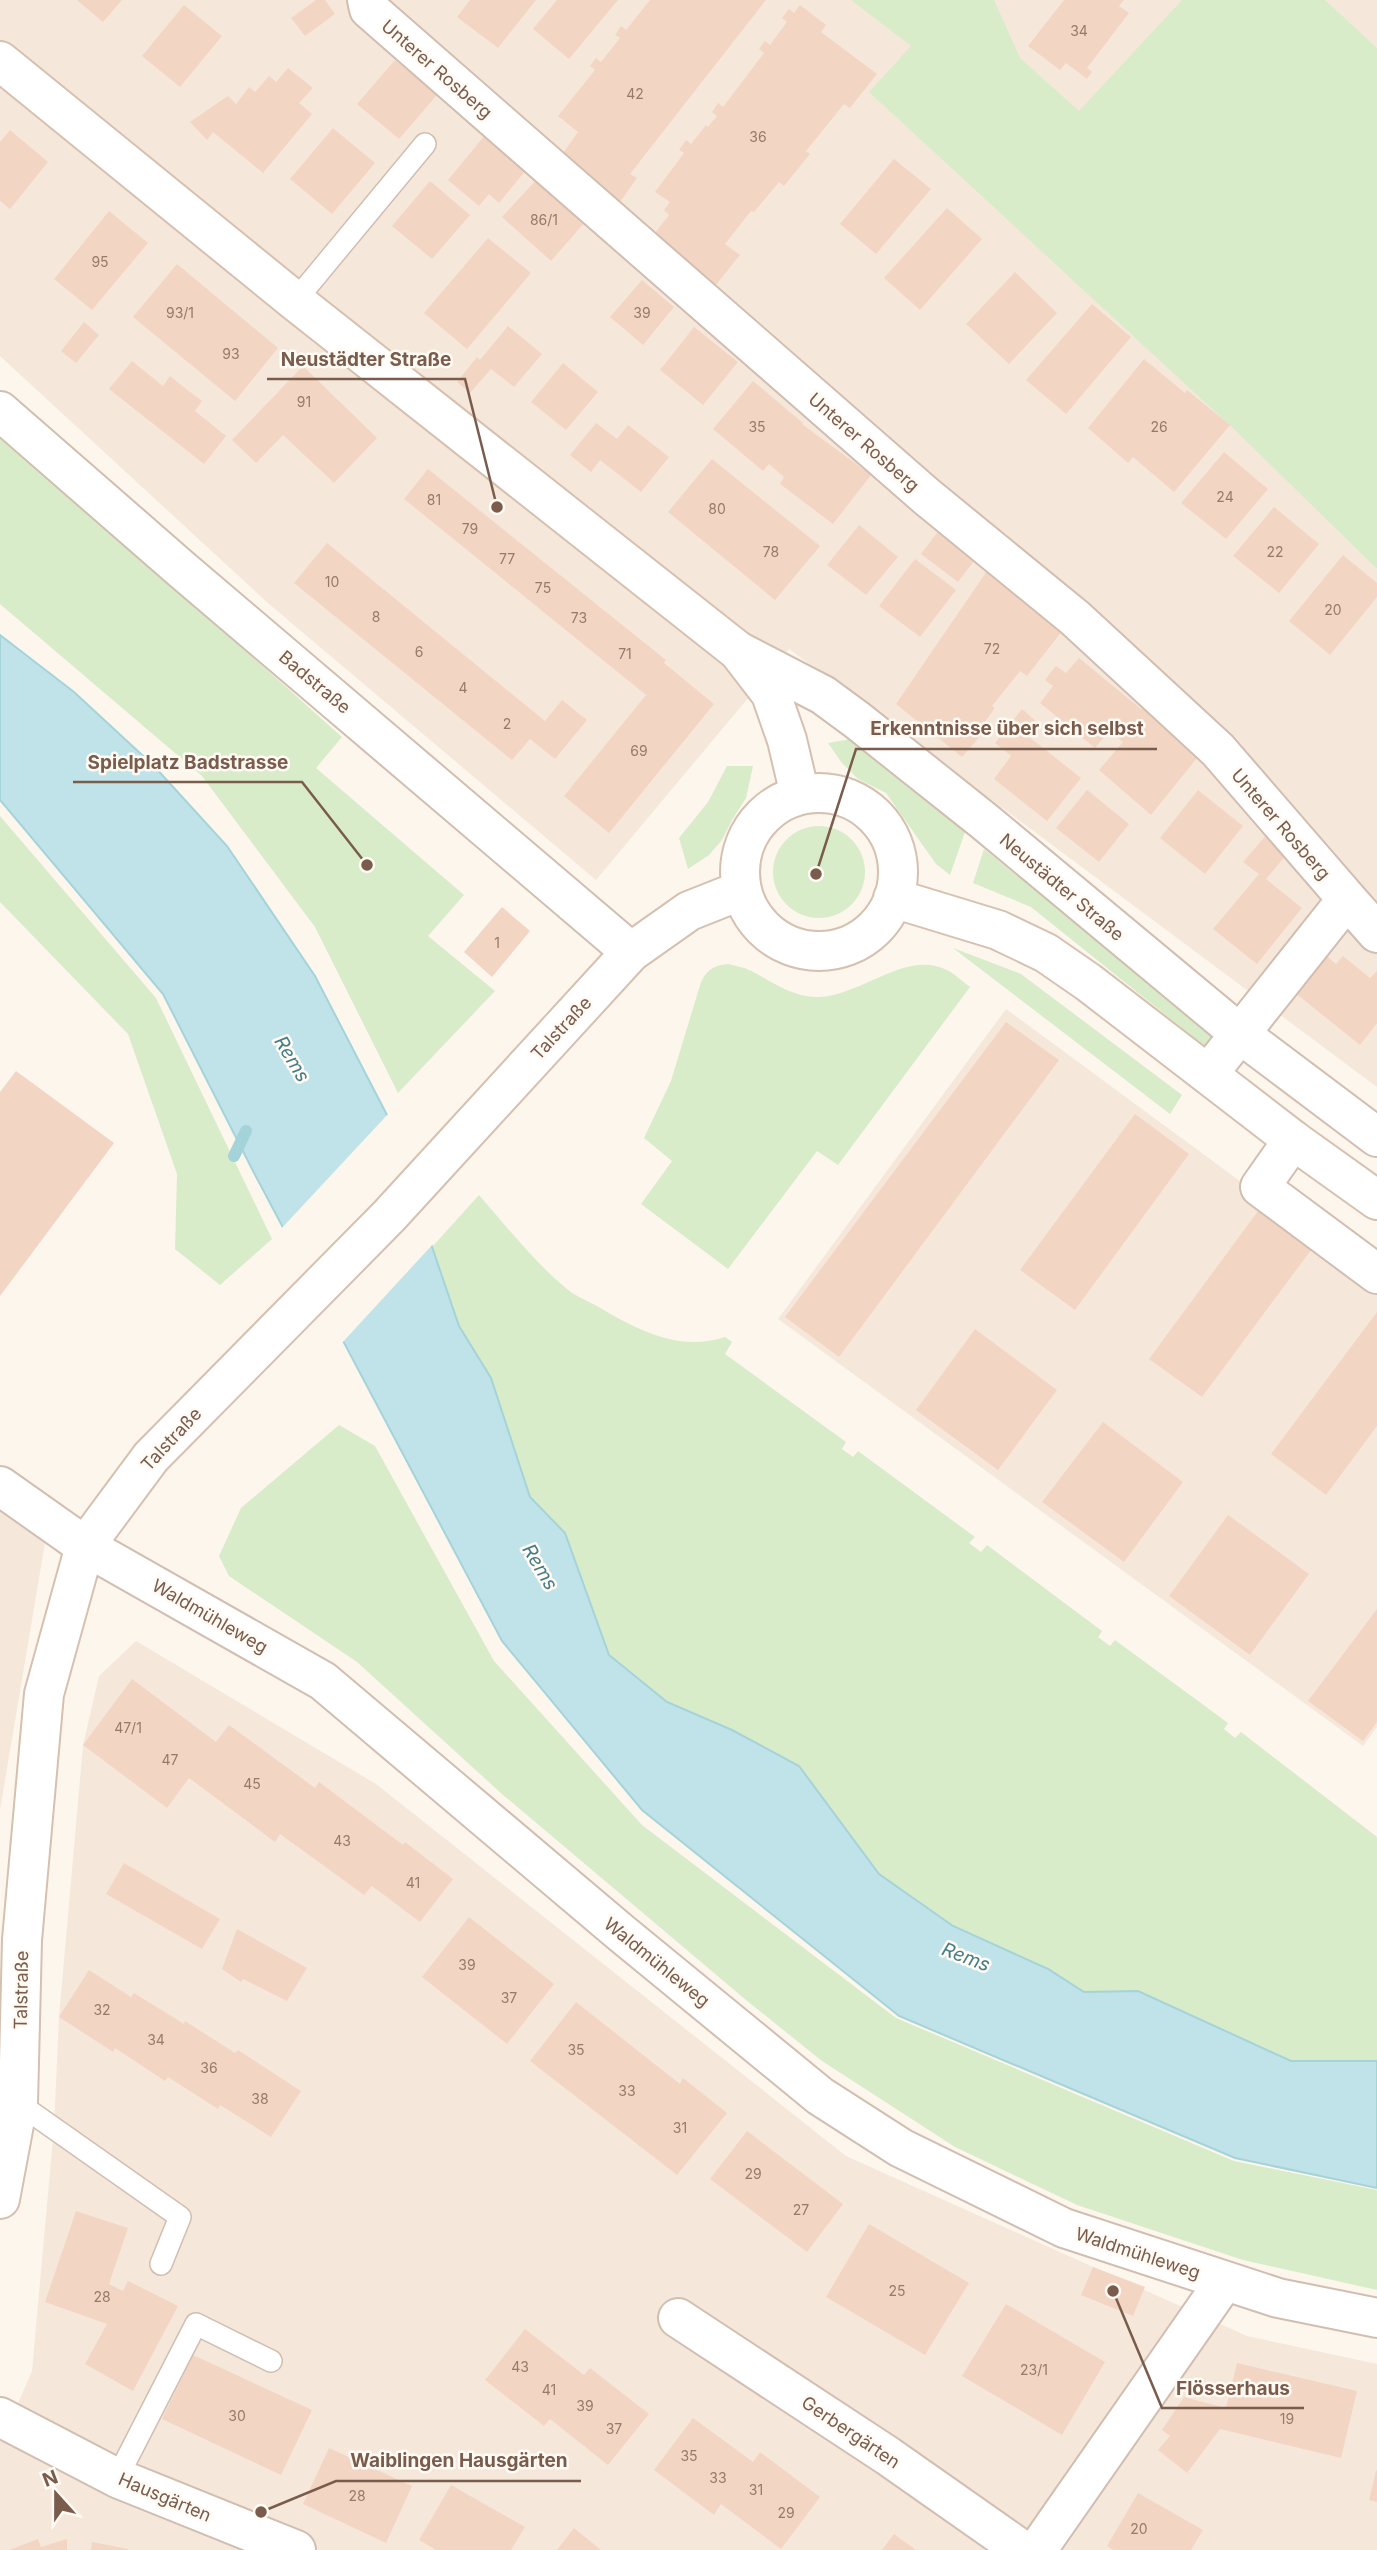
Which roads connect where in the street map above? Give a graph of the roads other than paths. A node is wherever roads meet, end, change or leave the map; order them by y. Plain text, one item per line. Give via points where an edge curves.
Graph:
1 (366, 0) edge
2 (0, 61) edge
3 (425, 144) dead end
4 (295, 301) junction
5 (0, 411) edge
6 (738, 650) junction
7 (800, 795) junction
8 (742, 890) junction
9 (893, 898) junction
10 (1347, 899) junction
11 (1377, 933) edge
12 (631, 952) junction
13 (1240, 1034) junction
14 (1208, 1074) junction
15 (1377, 1137) edge
16 (1293, 1140) junction
17 (1377, 1200) edge
18 (1377, 1274) edge
19 (0, 1486) edge
20 (85, 1546) junction
21 (18, 2102) junction
22 (0, 2199) edge
23 (161, 2264) dead end
24 (1224, 2282) junction
25 (678, 2318) dead end
26 (1377, 2318) edge
27 (271, 2361) dead end
28 (0, 2417) edge
29 (117, 2478) junction
30 (296, 2550) edge
31 (1022, 2550) edge
32 (1037, 2550) edge

1 - 10 street, Unterer Rosberg via 369,9 705,305 1075,618 1218,750
2 - 4 street, Neustädter Straße
3 - 4 lane
4 - 6 street, Neustädter Straße
5 - 12 street, Badstraße
6 - 7 street, Neustädter Straße via 771,694
6 - 13 street, Neustädter Straße via 823,695 857,720
7 - 8 street via 775,805 755,824 743,846
7 - 9 street via 827,793 853,800 875,815 891,837 898,863
8 - 9 street via 754,920 772,937 795,949 821,952 846,947 869,935
8 - 12 street, Talstraße via 689,911
9 - 14 street via 998,930 1046,953
10 - 11 street, Unterer Rosberg
10 - 13 street
12 - 20 street, Talstraße via 389,1216 151,1457
13 - 14 street
13 - 15 street, Neustädter Straße
14 - 16 street
16 - 17 street
16 - 18 street via 1260,1187
19 - 20 street, Waldmühleweg
20 - 21 street, Talstraße via 44,1694 22,1940
20 - 24 street, Waldmühleweg via 323,1681 809,2087 866,2126 950,2174 1064,2228
21 - 22 street, Talstraße
21 - 23 lane via 180,2217
24 - 26 street, Waldmühleweg
24 - 32 street
25 - 31 street, Gerbergärten
27 - 29 lane via 196,2324
28 - 29 street, Hausgärten
29 - 30 street, Hausgärten

